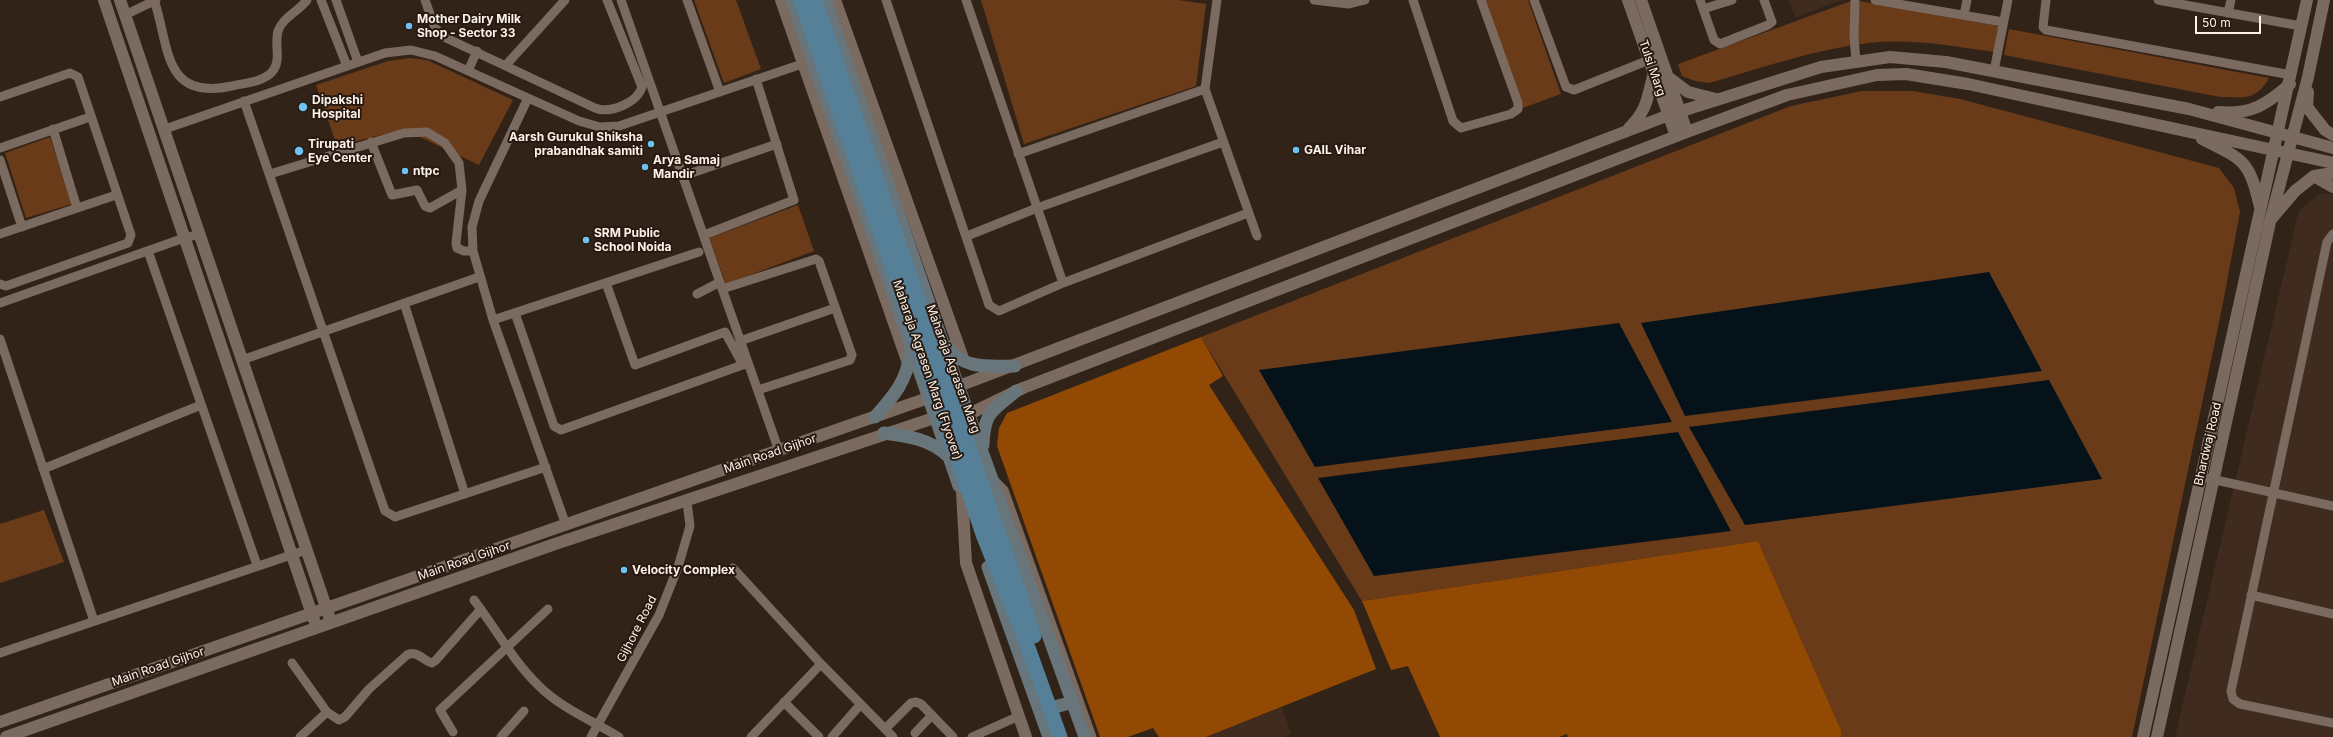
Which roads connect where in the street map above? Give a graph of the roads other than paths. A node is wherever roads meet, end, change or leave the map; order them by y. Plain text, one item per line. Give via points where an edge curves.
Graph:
1 (104, 0) edge
2 (120, 0) edge
3 (155, 0) edge
4 (307, 0) edge
5 (321, 0) edge
6 (336, 0) edge
7 (425, 0) edge
8 (565, 0) edge
9 (607, 0) edge
10 (621, 0) edge
11 (687, 0) edge
12 (781, 0) edge
13 (792, 0) edge
14 (802, 0) edge
15 (815, 0) edge
16 (825, 0) edge
17 (835, 0) edge
18 (886, 0) edge
19 (966, 0) edge
20 (1217, 0) edge
21 (1314, 0) edge
22 (1365, 0) edge
23 (1413, 0) edge
24 (1481, 0) edge
25 (1534, 0) edge
26 (1628, 0) edge
27 (1641, 0) edge
28 (1700, 0) edge
29 (1732, 0) edge
30 (1764, 0) edge
31 (1855, 0) edge
32 (1875, 0) edge
33 (1967, 0) edge
34 (2008, 0) edge
35 (2046, 0) edge
36 (2158, 0) edge
37 (2231, 0) edge
38 (2307, 0) edge
39 (2324, 0) edge
40 (1891, 1) edge
41 (2169, 1) edge
42 (1704, 10) junction
43 (2228, 13) junction
44 (125, 15) junction
45 (1964, 15) junction
46 (2003, 22) junction
47 (2301, 26) junction
48 (477, 51) junction
49 (1649, 60) junction
50 (1856, 61) junction
51 (358, 62) junction
52 (808, 62) junction
53 (506, 65) junction
54 (347, 66) junction
55 (1994, 71) junction
56 (468, 72) junction
57 (1654, 73) junction
58 (1667, 76) junction
59 (2308, 77) junction
60 (756, 79) junction
61 (2290, 79) junction
62 (1205, 89) junction
63 (720, 92) junction
64 (0, 97) edge
65 (528, 98) junction
66 (1718, 99) junction
67 (244, 101) junction
68 (2189, 109) junction
69 (661, 112) junction
70 (1674, 113) junction
71 (90, 116) junction
72 (53, 129) junction
73 (165, 129) junction
74 (2184, 131) junction
75 (1626, 132) junction
76 (1681, 134) junction
77 (2278, 134) junction
78 (2333, 135) edge
79 (2292, 138) junction
80 (372, 142) junction
81 (1223, 142) junction
82 (777, 144) junction
83 (0, 148) edge
84 (2333, 148) edge
85 (2273, 150) junction
86 (1018, 154) junction
87 (2288, 154) junction
88 (0, 160) edge
89 (2333, 163) edge
90 (2333, 173) edge
91 (270, 174) junction
92 (683, 176) junction
93 (885, 176) junction
94 (2314, 176) junction
95 (856, 187) junction
96 (2333, 187) edge
97 (462, 190) junction
98 (116, 195) junction
99 (77, 208) junction
100 (1037, 208) junction
101 (2261, 212) junction
102 (1248, 213) junction
103 (2270, 222) junction
104 (22, 227) junction
105 (0, 234) edge
106 (200, 234) junction
107 (2333, 234) edge
108 (704, 235) junction
109 (967, 236) junction
110 (1256, 236) dead end
111 (184, 238) junction
112 (131, 240) junction
113 (148, 250) junction
114 (473, 251) junction
115 (699, 252) dead end
116 (136, 255) junction
117 (479, 277) junction
118 (606, 283) junction
119 (0, 284) edge
120 (1063, 284) junction
121 (721, 286) junction
122 (697, 294) dead end
123 (0, 303) edge
124 (404, 303) junction
125 (835, 308) junction
126 (515, 313) junction
127 (493, 320) junction
128 (323, 332) junction
129 (0, 338) edge
130 (941, 338) junction
131 (740, 341) junction
132 (910, 347) junction
133 (242, 360) junction
134 (964, 361) junction
135 (745, 364) junction
136 (909, 366) junction
137 (1015, 366) junction
138 (959, 386) junction
139 (758, 390) junction
140 (1016, 392) junction
141 (928, 398) junction
142 (201, 405) junction
143 (969, 414) junction
144 (875, 417) junction
145 (934, 418) junction
146 (884, 433) junction
147 (779, 451) junction
148 (983, 455) junction
149 (948, 456) junction
150 (546, 467) junction
151 (43, 469) junction
152 (991, 476) junction
153 (2200, 476) junction
154 (2213, 479) junction
155 (962, 492) junction
156 (2273, 492) junction
157 (465, 494) junction
158 (687, 502) junction
159 (2333, 506) edge
160 (566, 525) junction
161 (306, 550) junction
162 (293, 553) junction
163 (257, 565) junction
164 (733, 568) dead end
165 (2251, 595) junction
166 (474, 600) dead end
167 (327, 609) junction
168 (481, 609) junction
169 (548, 610) dead end
170 (312, 613) junction
171 (2333, 614) edge
172 (94, 621) junction
173 (331, 623) junction
174 (316, 627) junction
175 (506, 647) junction
176 (0, 653) edge
177 (292, 663) dead end
178 (821, 664) junction
179 (784, 702) junction
180 (1073, 702) junction
181 (860, 705) junction
182 (524, 711) dead end
183 (327, 712) junction
184 (1040, 712) junction
185 (932, 715) junction
186 (1019, 716) junction
187 (0, 722) edge
188 (2333, 723) edge
189 (597, 724) junction
190 (885, 729) junction
191 (453, 732) dead end
192 (915, 733) dead end
193 (6, 737) edge
194 (300, 737) edge
195 (501, 737) edge
196 (591, 737) edge
197 (619, 737) edge
198 (751, 737) edge
199 (819, 737) edge
200 (832, 737) edge
201 (893, 737) edge
202 (953, 737) edge
203 (972, 737) edge
204 (1026, 737) edge
205 (1049, 737) edge
206 (1060, 737) edge
207 (1069, 737) edge
208 (1085, 737) edge
209 (1092, 737) edge
210 (2143, 737) edge
211 (2157, 737) edge

1 - 111 street
2 - 44 street
3 - 4 street via 169,62 180,79 196,87 220,88 263,78 272,72 278,60 278,30
3 - 44 street
5 - 54 street
6 - 51 street
7 - 48 street via 438,33
8 - 53 street
9 - 53 street via 642,87 640,95 635,100 600,110
10 - 69 street
11 - 63 street
12 - 52 street
13 - 52 main road
14 - 206 main road, Maharaja Agrasen Marg (Flyover) via 984,537
15 - 207 main road, Maharaja Agrasen Marg (Flyover)
16 - 93 main road, Maharaja Agrasen Marg
17 - 134 street
18 - 109 street
19 - 86 street
20 - 62 street
21 - 22 street via 1349,4
23 - 24 street via 1454,121 1460,128 1511,114 1518,109
25 - 49 street via 1566,87 1574,90
26 - 49 street, Tulsi Marg
27 - 58 street, Tulsi Marg
28 - 42 street
29 - 42 street
30 - 42 street via 1772,22 1720,44 1714,40
31 - 50 street
32 - 40 street
33 - 45 street
34 - 46 street
35 - 61 street via 2042,22 2046,30
36 - 41 street
37 - 43 street
38 - 47 street, Bhardwaj Road
39 - 59 street
40 - 45 street
41 - 43 street
43 - 47 street
44 - 73 street
45 - 46 street
46 - 55 street
47 - 61 street, Bhardwaj Road
48 - 53 street
48 - 56 street
49 - 57 street, Tulsi Marg
50 - 55 street via 1915,58
50 - 66 street via 1821,67
51 - 54 street
51 - 56 street via 385,53 412,50 435,56
52 - 60 street
52 - 95 main road
52 - 136 street
54 - 67 street
55 - 68 street
56 - 65 street
57 - 70 street, Tulsi Marg
57 - 75 street via 1648,101 1640,117
58 - 66 street via 1688,92
58 - 70 street, Tulsi Marg
59 - 78 street via 2307,107 2325,130
59 - 79 street, Bhardwaj Road
60 - 63 street
60 - 82 street
61 - 68 street via 2262,106 2247,112
61 - 77 street, Bhardwaj Road
62 - 81 street
62 - 86 street
63 - 69 street
64 - 71 street via 70,72 78,77
65 - 69 street via 579,121 600,127 619,126
65 - 114 street via 479,201 472,227
66 - 70 street
67 - 73 street
67 - 91 street
68 - 77 street
69 - 92 street
70 - 75 street
70 - 76 street, Tulsi Marg
71 - 72 street
71 - 98 street
72 - 83 street
72 - 99 street
73 - 106 street
74 - 76 street via 1968,84 1906,74 1877,75 1787,95
74 - 85 street
74 - 101 street via 2243,162 2253,178
75 - 137 street
76 - 140 street
77 - 79 street
77 - 85 street, Bhardwaj Road
79 - 84 street
79 - 87 street, Bhardwaj Road
80 - 91 street
80 - 97 street via 404,133 427,132 445,143 459,163
80 - 97 street via 392,195 417,190 424,206 430,208
81 - 100 street
81 - 102 street
82 - 92 street
82 - 108 street via 794,200
85 - 87 street
85 - 101 street, Bhardwaj Road
86 - 100 street
87 - 89 street
87 - 103 street, Bhardwaj Road
88 - 104 street
90 - 94 street
91 - 128 street
92 - 108 street
93 - 95 main road
93 - 130 main road, Maharaja Agrasen Marg
94 - 96 street
94 - 103 street via 2295,191
95 - 132 main road
97 - 114 street via 456,243 457,248 464,252
98 - 99 street
98 - 112 street
99 - 104 street
100 - 109 street
100 - 120 street
101 - 153 street, Bhardwaj Road
102 - 110 street
102 - 120 street
103 - 154 street, Bhardwaj Road
104 - 105 street
106 - 111 street
106 - 133 street
107 - 156 street via 2327,242
108 - 121 street
109 - 120 street via 989,305 993,309 999,311
111 - 113 street
111 - 162 street
112 - 116 street
112 - 119 street via 6,286
113 - 116 street
113 - 142 street
114 - 117 street
115 - 118 street
116 - 123 street
117 - 124 street
117 - 127 street
118 - 126 street
118 - 135 street via 635,365 725,332
121 - 122 street
121 - 125 street via 816,259 819,261
121 - 131 street
124 - 128 street
124 - 157 street
125 - 131 street
125 - 139 street via 852,355 850,360
126 - 127 street
126 - 135 street via 554,426 561,430
127 - 150 street
128 - 133 street
128 - 157 street via 385,511 395,517
129 - 151 street
130 - 134 main road via 954,357
130 - 138 main road, Maharaja Agrasen Marg
131 - 135 street
132 - 136 main road
132 - 141 main road
133 - 161 street
134 - 137 main road via 972,364
135 - 139 street
136 - 144 main road via 894,396
137 - 138 street
138 - 143 main road, Maharaja Agrasen Marg
139 - 147 street
140 - 143 street
140 - 148 main road via 991,412 985,421
141 - 144 street, Main Road Gijhor
141 - 145 main road
142 - 151 street
142 - 163 street
143 - 148 main road, Maharaja Agrasen Marg
144 - 147 street, Main Road Gijhor
145 - 146 street, Main Road Gijhor
145 - 149 main road
146 - 149 main road via 930,442
146 - 158 street, Main Road Gijhor
147 - 160 street, Main Road Gijhor
148 - 152 main road, Maharaja Agrasen Marg
149 - 155 main road
150 - 157 street
150 - 160 street
151 - 172 street
152 - 180 main road, Maharaja Agrasen Marg
152 - 209 street via 1004,490
153 - 154 street
153 - 210 street, Bhardwaj Road
154 - 156 street
154 - 211 street, Bhardwaj Road
155 - 184 main road
155 - 186 street via 966,563
156 - 159 street
156 - 165 street
158 - 173 street, Main Road Gijhor via 555,544
158 - 189 street, Gijhore Road via 690,526 678,567 659,615
160 - 167 street, Main Road Gijhor
161 - 162 street
161 - 167 street
162 - 163 street
162 - 170 street
163 - 172 street
164 - 178 street
165 - 171 street
165 - 188 street via 2231,691 2233,699 2240,704
166 - 168 street
167 - 170 street, Main Road Gijhor
167 - 173 street
168 - 175 street
168 - 183 street via 432,663 410,653 370,689 345,717 339,720
169 - 175 street
170 - 174 street
170 - 187 street, Main Road Gijhor
172 - 176 street
173 - 174 street, Main Road Gijhor
174 - 193 street, Main Road Gijhor
175 - 189 street via 540,687
175 - 191 street via 440,710
177 - 183 street
178 - 179 street
178 - 181 street
179 - 198 street
179 - 199 street
180 - 184 main road
180 - 208 main road, Maharaja Agrasen Marg
181 - 190 street
181 - 200 street
182 - 195 street
183 - 194 street
184 - 205 main road
185 - 190 street via 921,704 911,703
185 - 192 street
185 - 202 street
186 - 203 street
186 - 204 street
189 - 196 street, Gijhore Road
189 - 197 street
190 - 201 street

